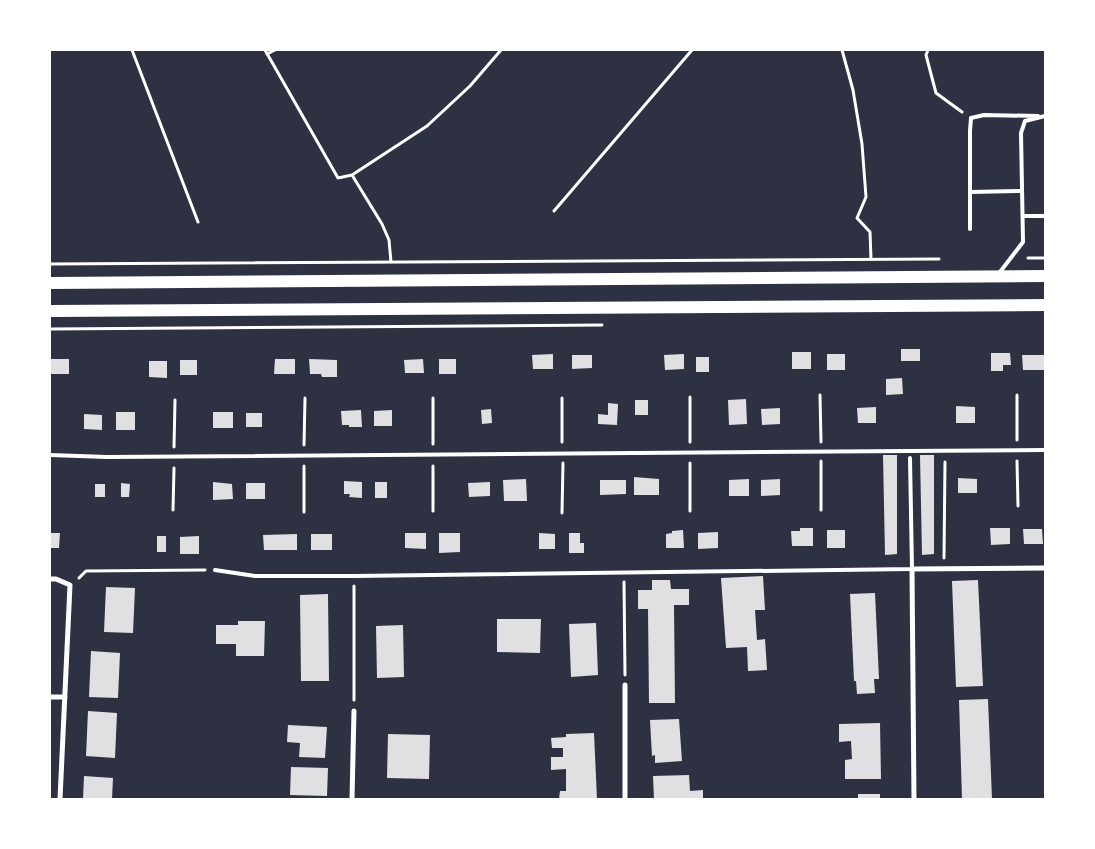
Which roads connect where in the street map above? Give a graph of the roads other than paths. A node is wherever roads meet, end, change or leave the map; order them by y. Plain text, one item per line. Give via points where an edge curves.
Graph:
1 (1042, 116) edge
2 (1022, 191) junction
3 (970, 192) junction
4 (1023, 216) junction
5 (1045, 216) edge
6 (970, 229) dead end
7 (997, 276) junction
8 (1045, 276) edge
9 (50, 283) edge
10 (1045, 305) edge
11 (50, 311) edge
12 (1045, 450) edge
13 (50, 455) edge
14 (910, 458) dead end
15 (1045, 568) edge
16 (912, 569) junction
17 (215, 570) road end
18 (50, 579) edge
19 (625, 685) road end
20 (50, 697) edge
21 (66, 697) junction
22 (354, 711) road end
23 (60, 799) edge
24 (352, 799) edge
25 (625, 799) edge
26 (914, 799) edge

1 - 2 lane via 1026,121 1021,133
1 - 3 lane via 984,115 971,118
2 - 3 lane
2 - 4 lane
3 - 6 lane
4 - 5 lane
4 - 7 lane via 1023,242
7 - 8 main road
7 - 9 main road
10 - 11 main road
12 - 13 lane
14 - 16 lane
15 - 16 street
16 - 17 lane via 354,576 255,576
16 - 26 street
18 - 21 street via 70,584
19 - 25 street
20 - 21 street
21 - 23 street
22 - 24 street

